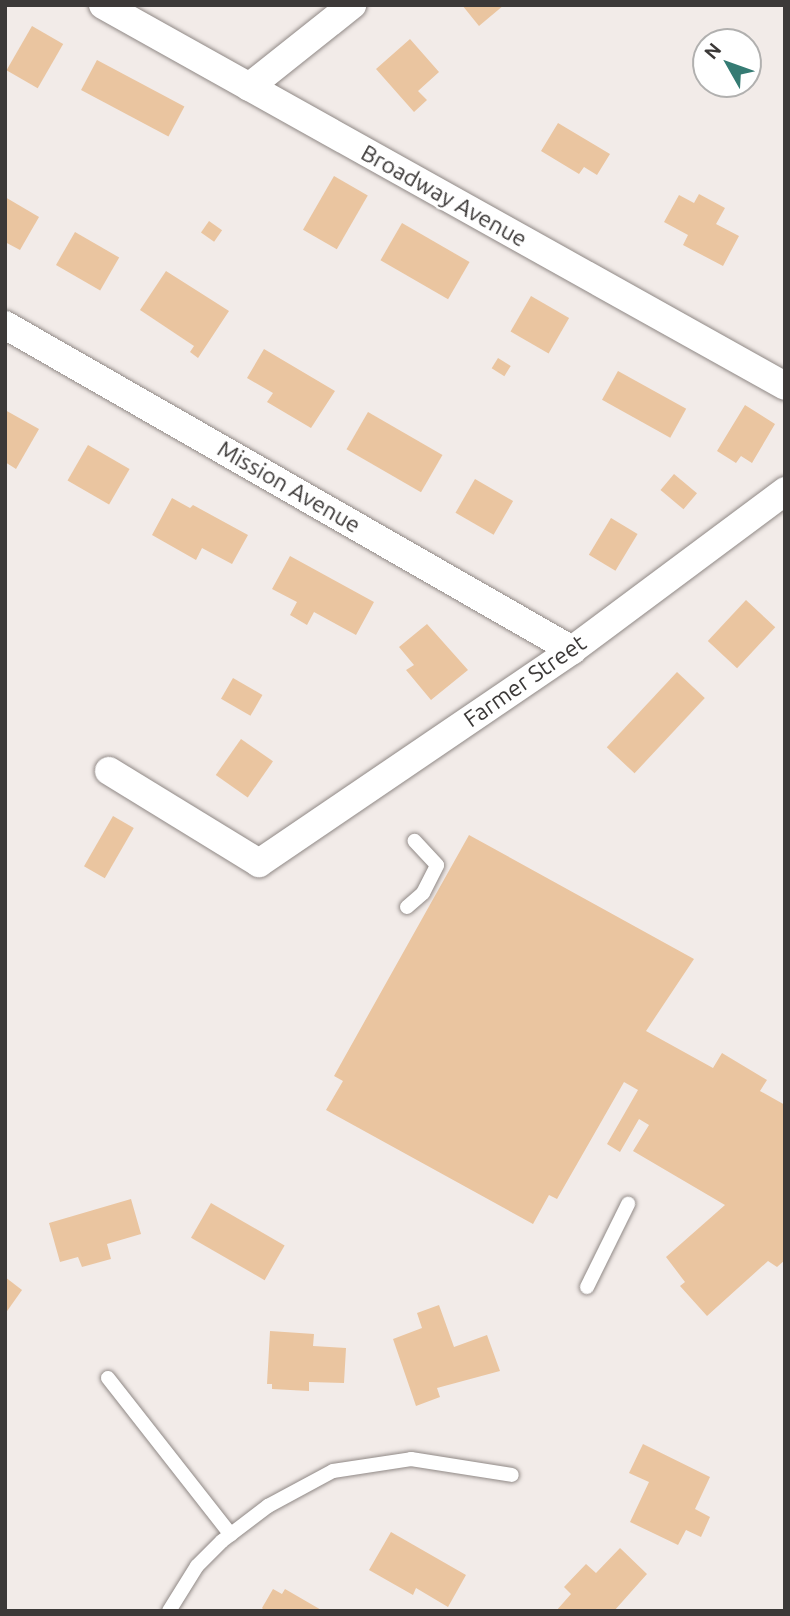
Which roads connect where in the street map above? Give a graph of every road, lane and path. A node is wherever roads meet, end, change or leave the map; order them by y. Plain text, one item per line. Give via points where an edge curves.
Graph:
1 (103, 5) edge
2 (352, 5) edge
3 (249, 87) junction
4 (5, 325) edge
5 (785, 386) edge
6 (785, 491) edge
7 (572, 650) junction
8 (109, 771) dead end
9 (415, 841) dead end
10 (407, 907) dead end
11 (628, 1204) dead end
12 (587, 1287) dead end
13 (108, 1378) dead end
14 (512, 1475) dead end
15 (231, 1535) junction
16 (169, 1611) edge

1 - 3 street, Broadway Avenue
2 - 3 street
3 - 5 street, Broadway Avenue
4 - 7 street, Mission Avenue
6 - 7 street, Farmer Street
7 - 8 street, Farmer Street via 259,863
9 - 10 lane via 437,864 423,893
11 - 12 lane
13 - 15 lane
14 - 15 lane via 411,1459 332,1471 268,1506
15 - 16 lane via 197,1566

